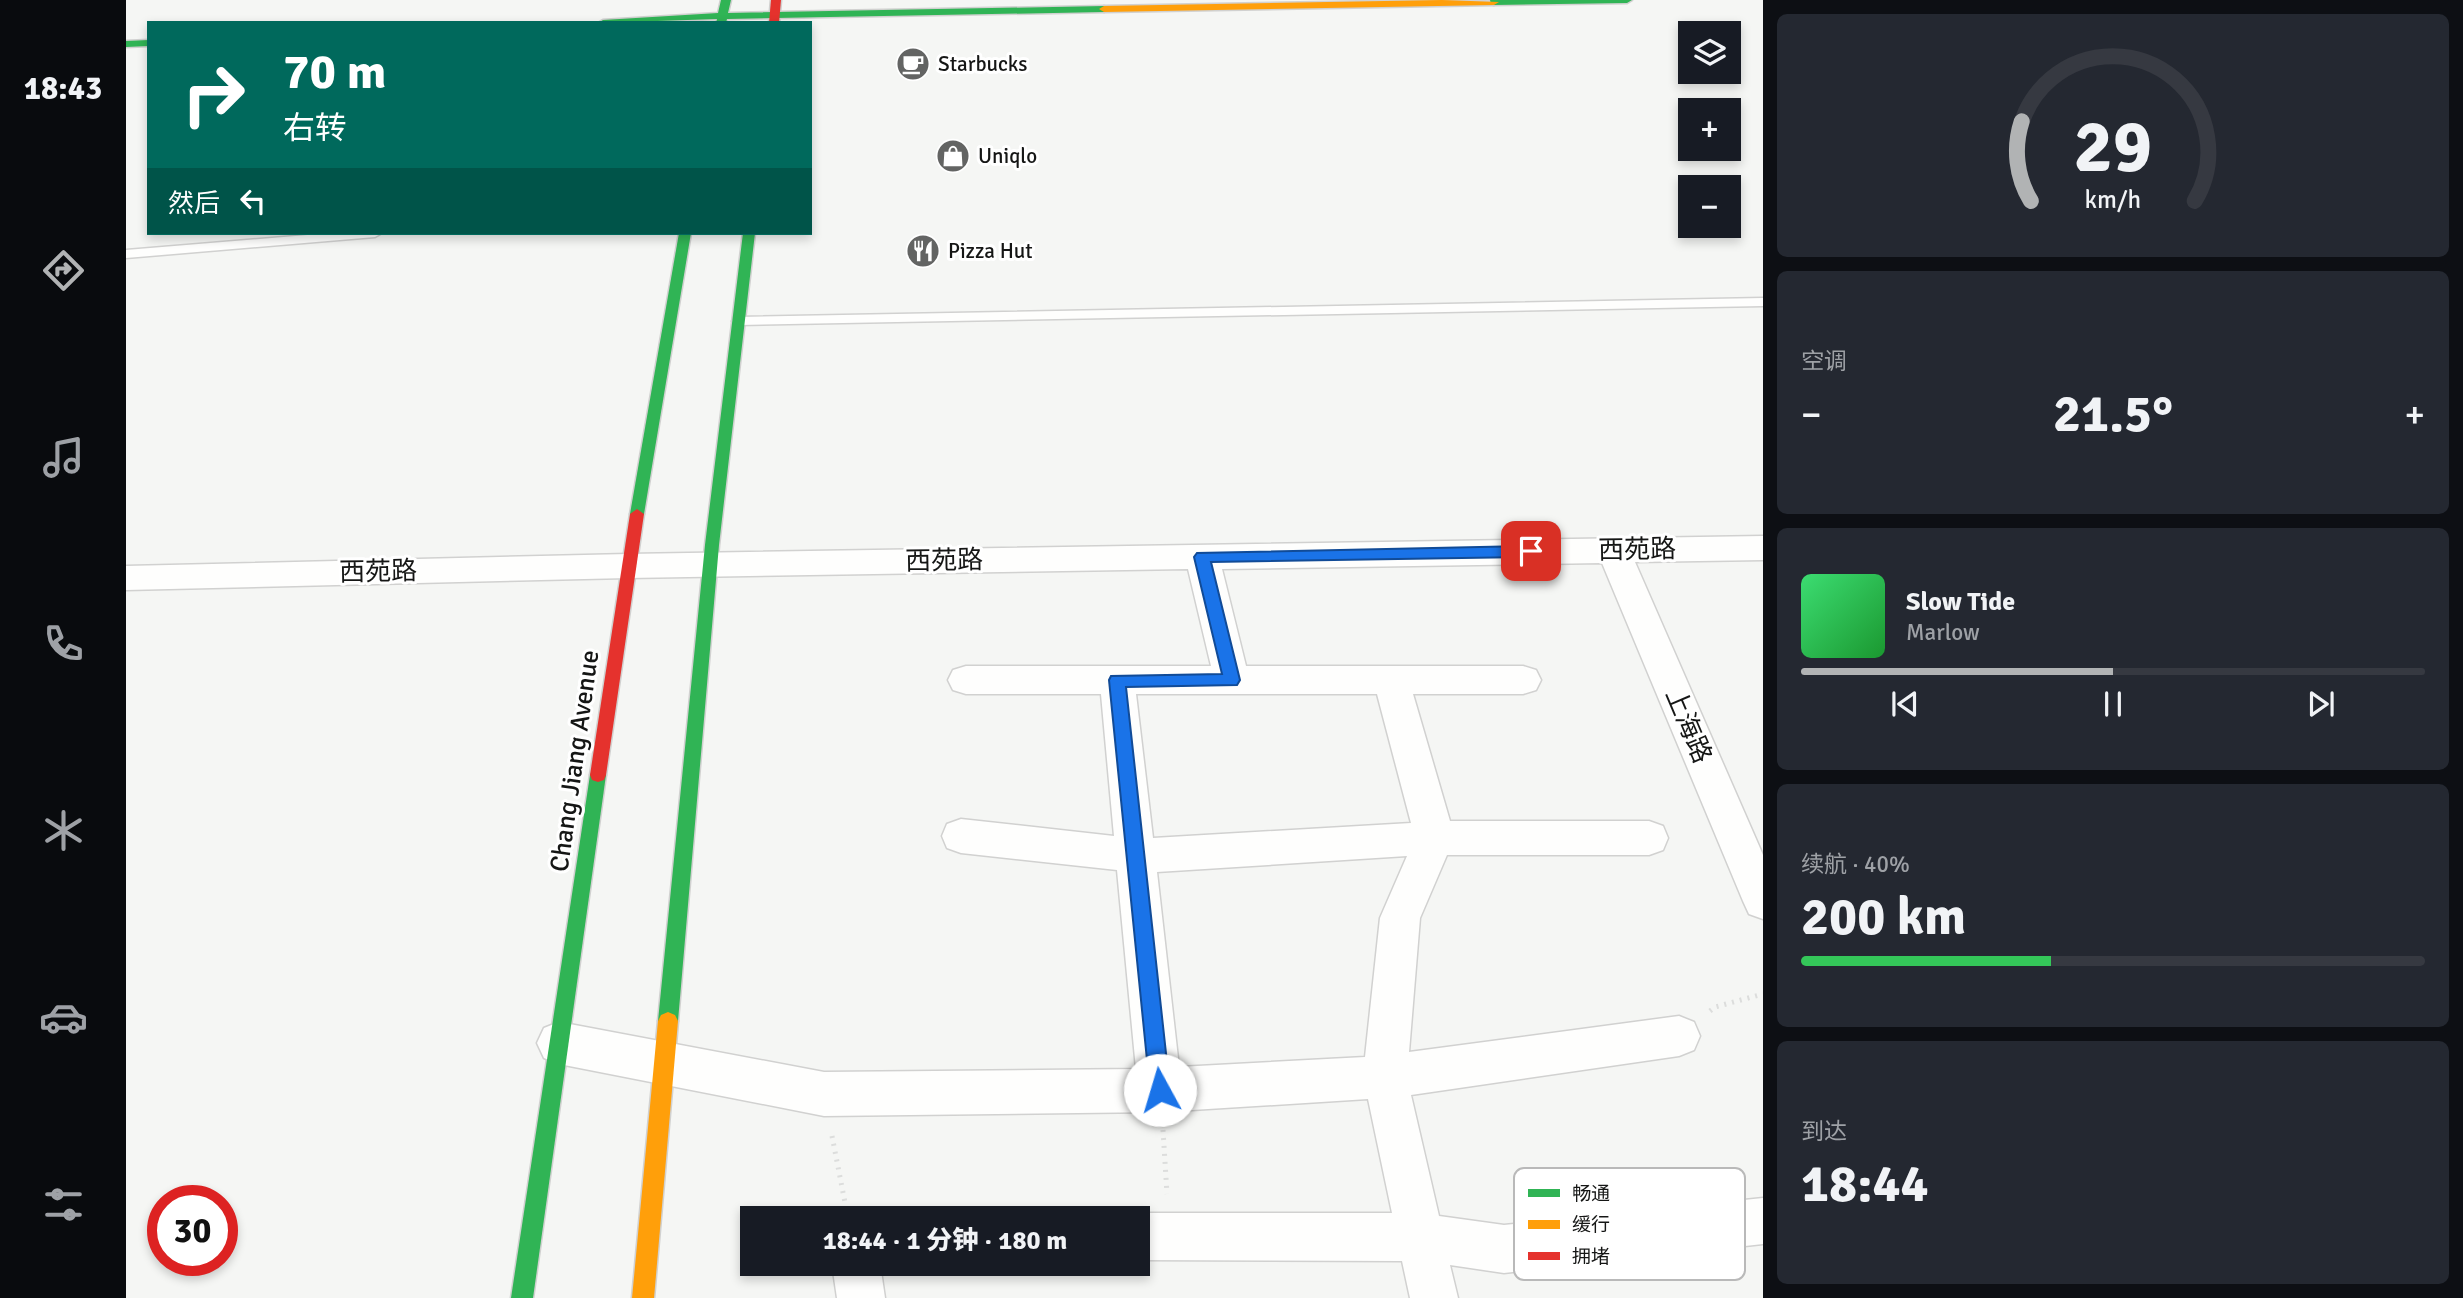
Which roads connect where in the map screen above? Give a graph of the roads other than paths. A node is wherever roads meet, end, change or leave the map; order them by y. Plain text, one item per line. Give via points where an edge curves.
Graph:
1 (1628, 0) edge
2 (1348, 2) edge
3 (723, 13) edge
4 (775, 13) edge
5 (627, 21) edge
6 (147, 43) edge
7 (126, 44) edge
8 (351, 235) edge
9 (685, 235) edge
10 (749, 235) edge
11 (126, 254) edge
12 (1763, 303) edge
13 (739, 321) junction
14 (1763, 548) edge
15 (1613, 550) junction
16 (1202, 557) junction
17 (710, 565) junction
18 (628, 566) junction
19 (126, 578) edge
20 (966, 680) dead end
21 (1117, 680) junction
22 (1231, 680) junction
23 (1391, 680) junction
24 (1523, 680) dead end
25 (961, 836) dead end
26 (1435, 838) junction
27 (1649, 838) dead end
28 (1135, 855) junction
29 (1763, 901) edge
30 (1679, 1036) road end
31 (559, 1043) junction
32 (664, 1064) junction
33 (1385, 1077) junction
34 (1160, 1090) junction
35 (1763, 1221) edge
36 (1745, 1223) edge
37 (1154, 1237) edge
38 (1421, 1237) junction
39 (1514, 1248) edge
40 (858, 1276) edge
41 (522, 1298) edge
42 (643, 1298) edge
43 (861, 1298) edge
44 (1434, 1298) edge

1 - 2 main road
2 - 4 main road
3 - 4 main road
3 - 5 main road
6 - 7 main road
8 - 11 lane
9 - 18 main road, Chang Jiang Avenue
10 - 13 main road
12 - 13 lane
13 - 17 main road
14 - 15 street, 西苑路
15 - 16 street, 西苑路
15 - 29 street, 上海路
16 - 17 street, 西苑路
16 - 22 street
17 - 18 street, 西苑路
17 - 32 main road
18 - 19 street, 西苑路
18 - 31 main road, Chang Jiang Avenue
20 - 21 street
21 - 22 street
21 - 28 street
22 - 23 street
23 - 24 street
23 - 26 street
25 - 28 street
26 - 27 street
26 - 28 street
26 - 33 street via 1401,918
28 - 34 street
30 - 33 street
31 - 32 street
31 - 41 main road, Chang Jiang Avenue
32 - 34 street via 824,1094
32 - 42 main road
33 - 34 street
33 - 38 street
35 - 36 street
37 - 38 street
38 - 39 street
38 - 44 street
40 - 43 street

